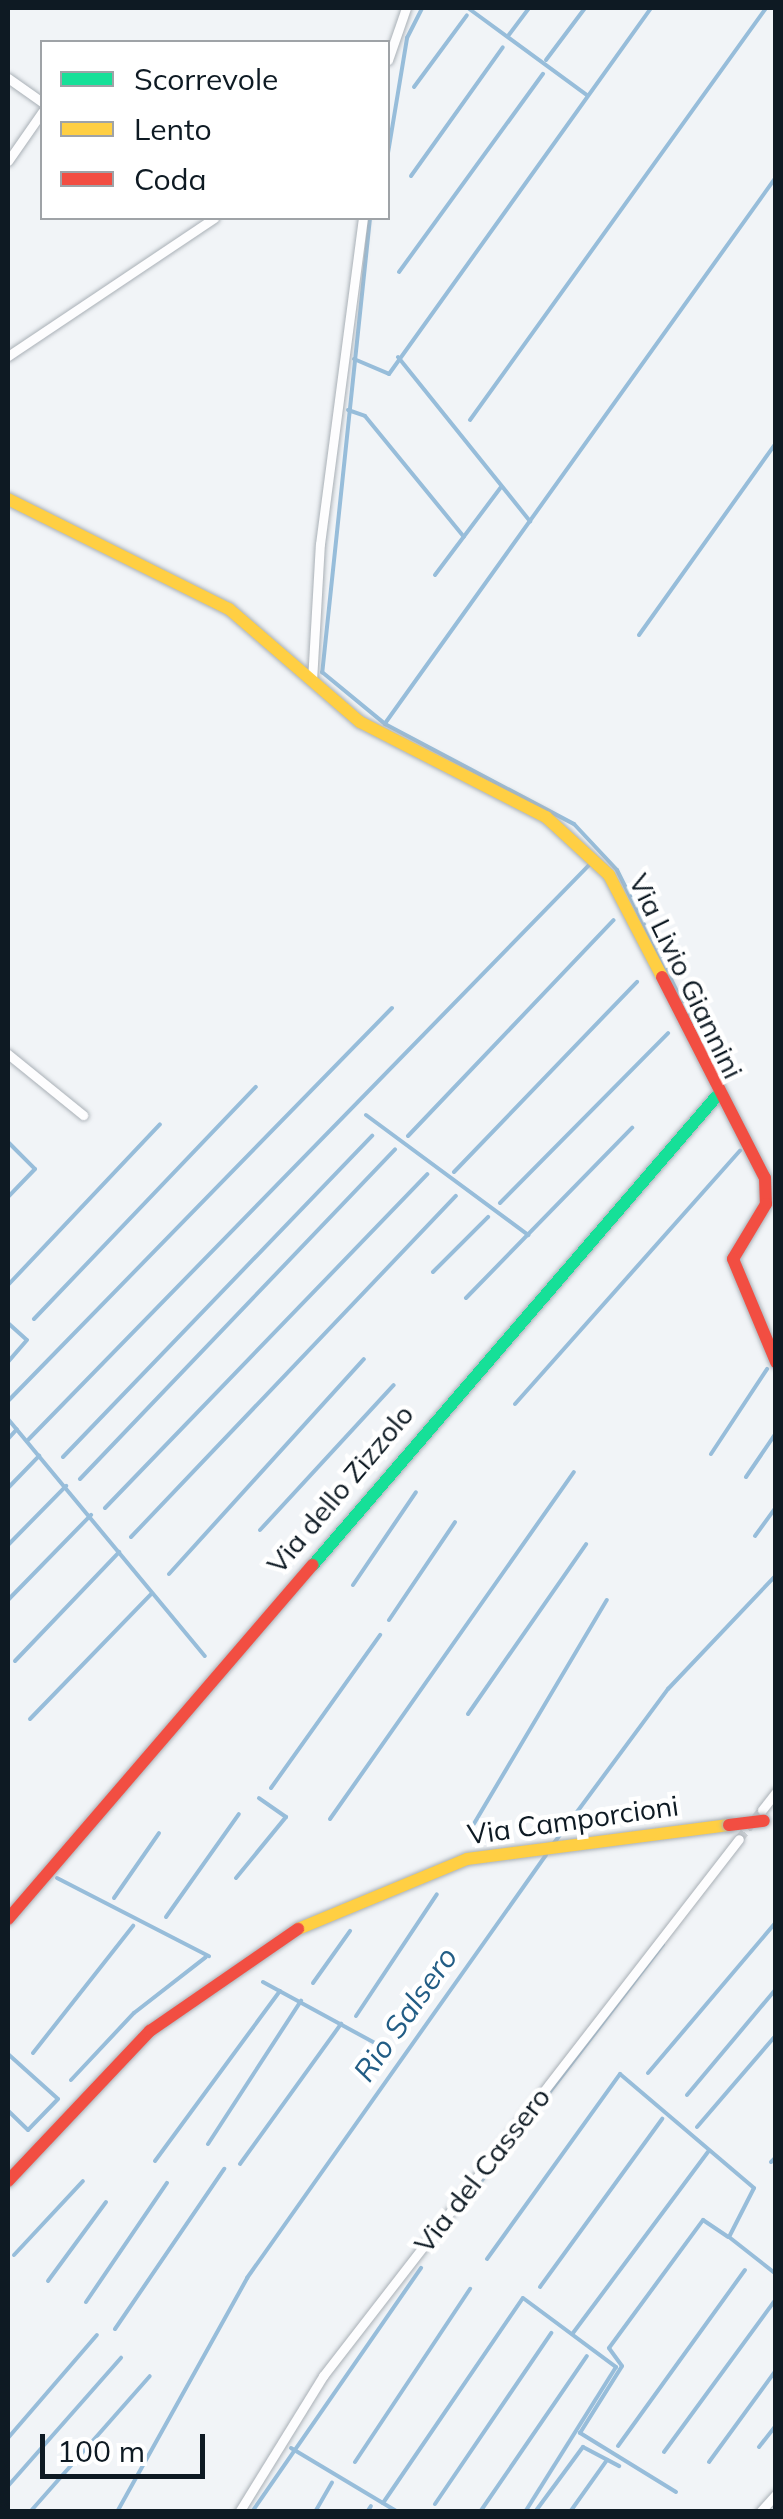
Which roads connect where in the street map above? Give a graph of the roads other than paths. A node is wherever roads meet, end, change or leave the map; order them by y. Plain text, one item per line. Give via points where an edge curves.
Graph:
1 (406, 8) edge
2 (390, 54) edge
3 (8, 78) edge
4 (40, 101) edge
5 (40, 115) edge
6 (8, 161) edge
7 (207, 220) edge
8 (363, 220) edge
9 (8, 356) edge
10 (8, 499) edge
11 (312, 681) junction
12 (8, 1054) edge
13 (716, 1096) junction
14 (83, 1115) dead end
15 (776, 1362) edge
16 (776, 1792) edge
17 (767, 1817) edge
18 (739, 1839) tunnel mouth
19 (8, 1919) edge
20 (8, 2182) edge
21 (776, 2494) edge
22 (238, 2512) edge
23 (760, 2512) edge

1 - 2 street
3 - 4 street
5 - 6 street
7 - 9 street
8 - 11 street via 320,544
10 - 11 street, Via Livio Giannini via 210,597
11 - 13 street, Via Livio Giannini via 378,735 522,803 590,854 624,897
12 - 14 street
13 - 15 street, Via Livio Giannini via 768,1193 734,1259
13 - 19 street, Via dello Zizzolo
16 - 17 street
17 - 20 street, Via Camporcioni, bridge via 521,1848 386,1885 215,1980 150,2032
18 - 22 street, Via del Cassero via 322,2376
21 - 23 street

